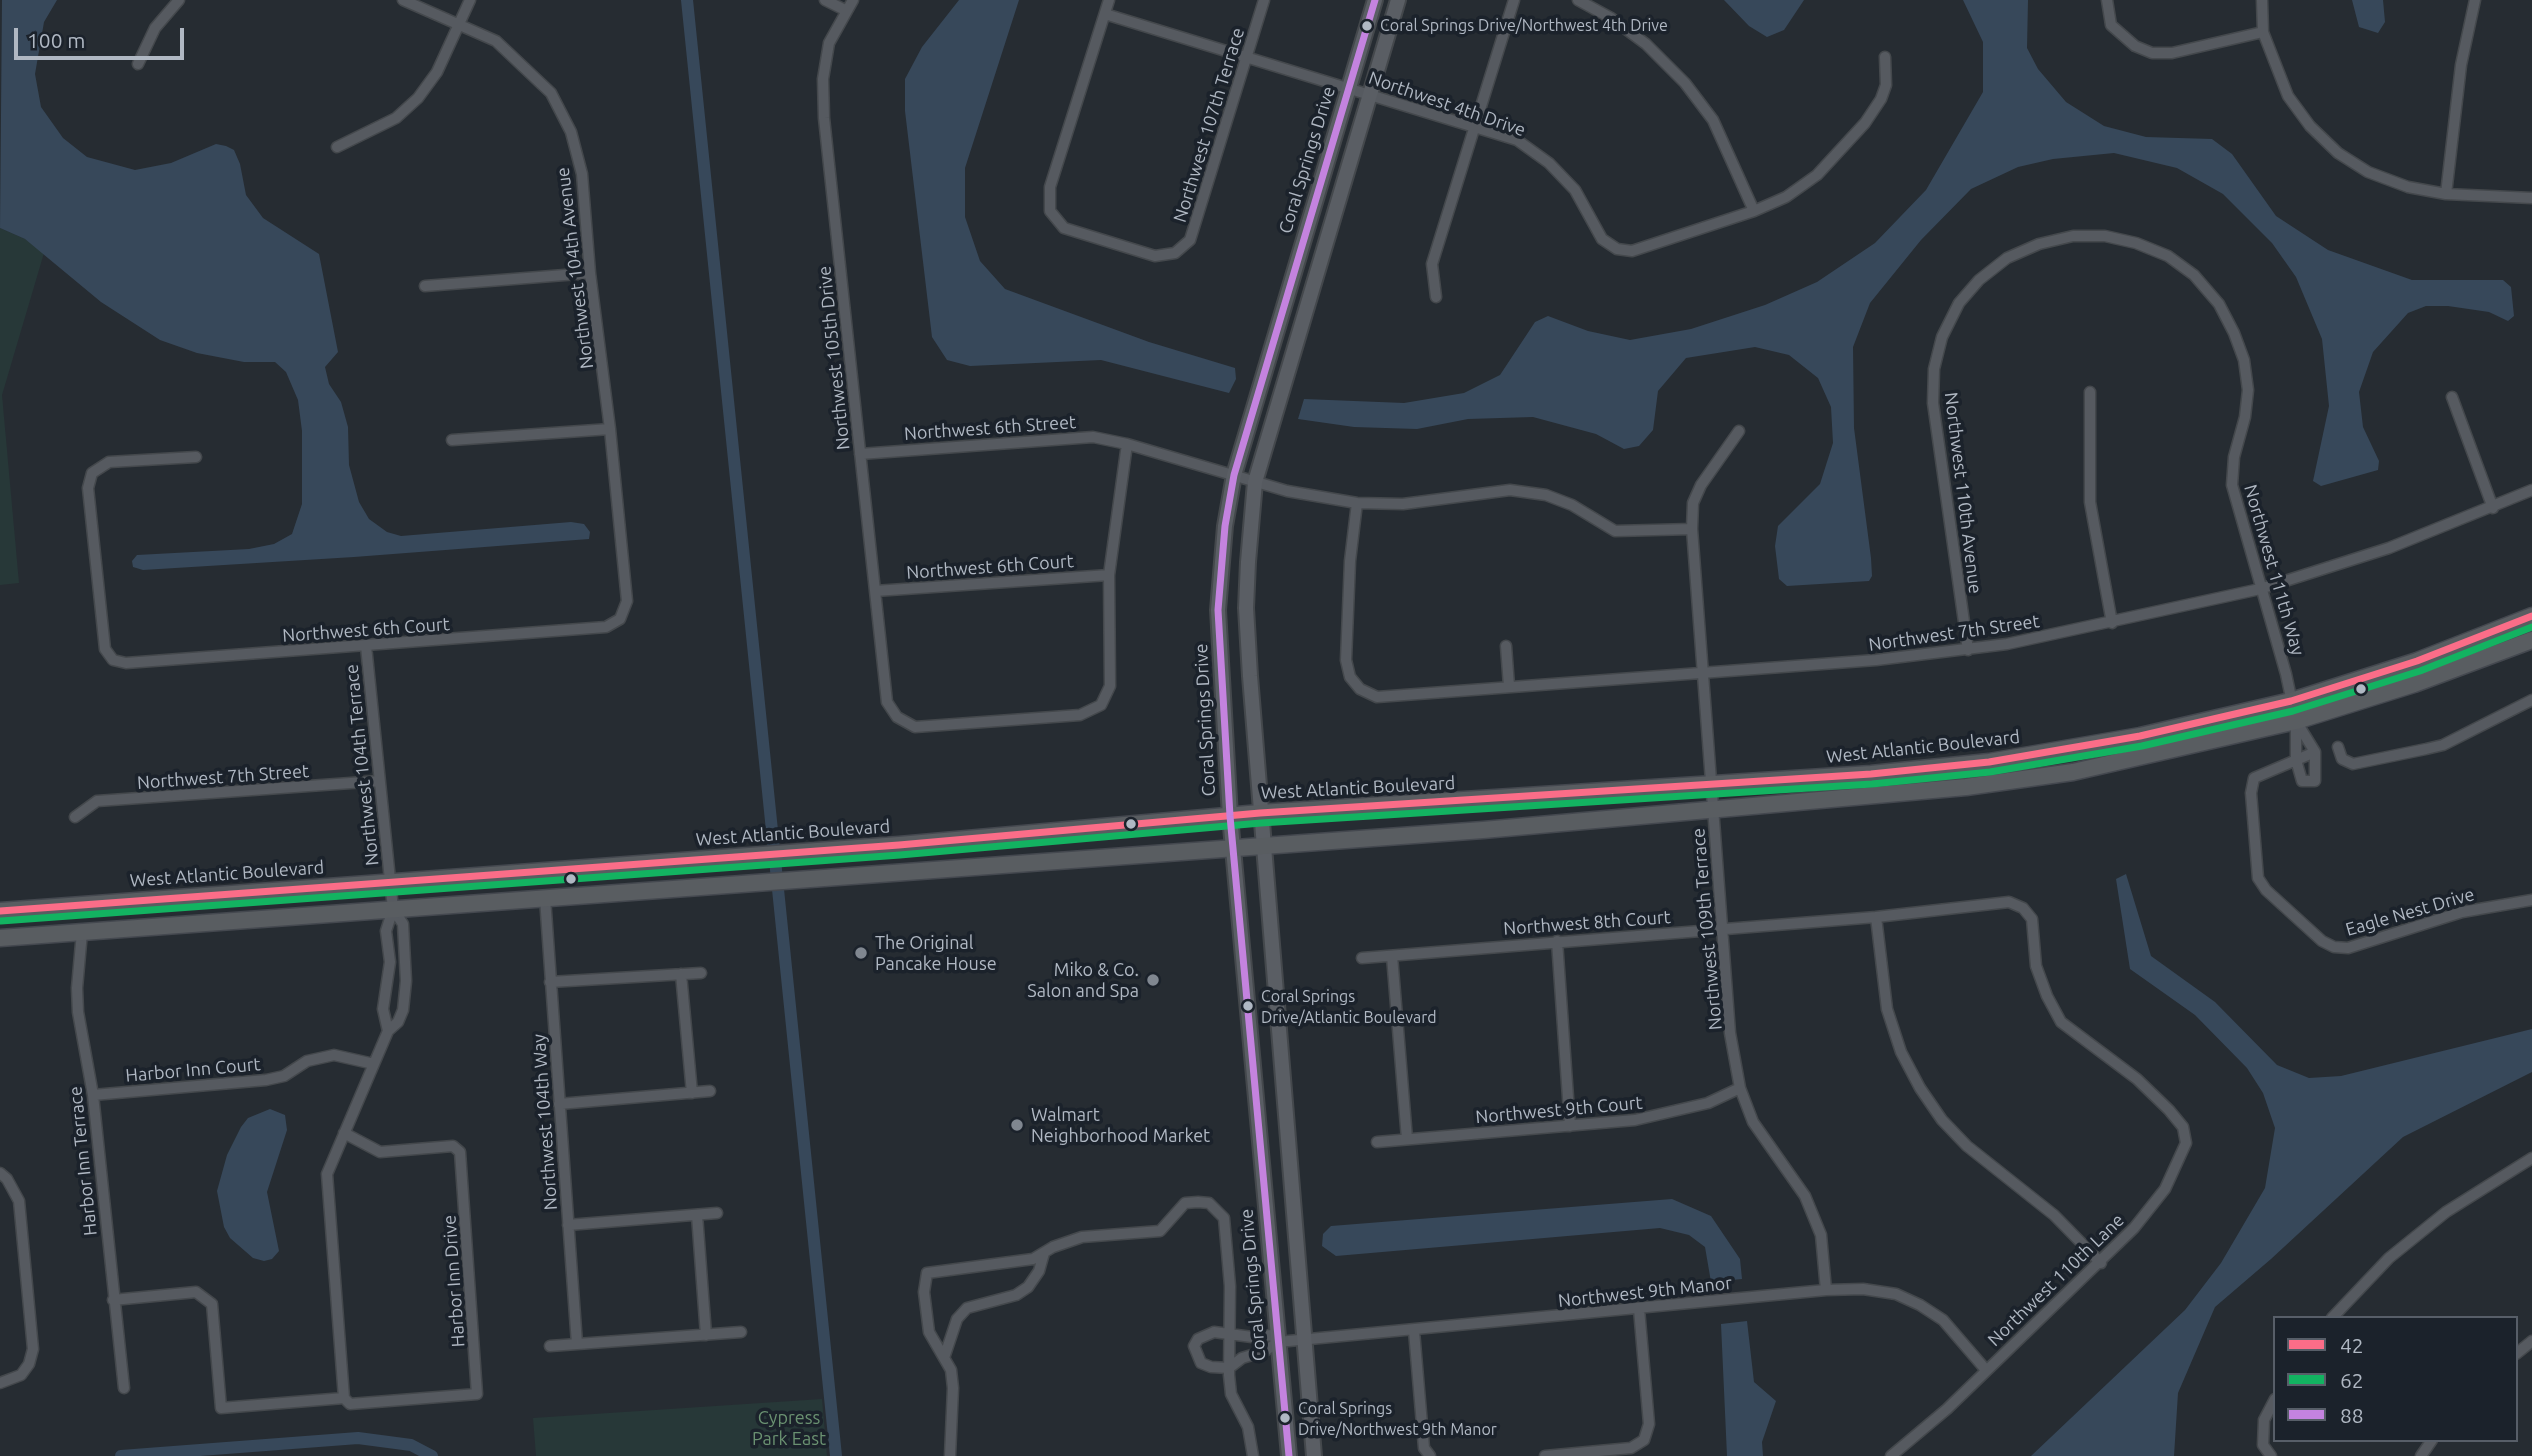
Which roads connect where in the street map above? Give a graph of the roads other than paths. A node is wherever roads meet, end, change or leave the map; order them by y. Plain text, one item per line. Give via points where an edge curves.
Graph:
1 (179, 0) edge
2 (402, 0) edge
3 (470, 0) edge
4 (825, 0) edge
5 (853, 0) edge
6 (1109, 0) edge
7 (1264, 0) edge
8 (1376, 0) edge
9 (1398, 0) edge
10 (1514, 0) edge
11 (1578, 0) edge
12 (2107, 0) edge
13 (2262, 0) edge
14 (2475, 0) edge
15 (845, 10) junction
16 (1105, 15) junction
17 (460, 25) junction
18 (2263, 32) junction
19 (1885, 57) dead end
20 (1246, 58) junction
21 (138, 64) dead end
22 (1349, 89) junction
23 (1370, 94) junction
24 (1472, 126) junction
25 (337, 147) dead end
26 (2446, 194) junction
27 (2532, 198) edge
28 (1754, 211) junction
29 (590, 273) junction
30 (425, 286) dead end
31 (1436, 297) dead end
32 (1959, 303) joint
33 (2090, 392) dead end
34 (2452, 397) dead end
35 (611, 429) junction
36 (1739, 431) dead end
37 (452, 440) dead end
38 (1127, 444) junction
39 (860, 454) junction
40 (196, 457) dead end
41 (1234, 475) junction
42 (1255, 482) junction
43 (2532, 491) edge
44 (1357, 503) junction
45 (2493, 508) junction
46 (1692, 529) junction
47 (1109, 575) junction
48 (2260, 589) junction
49 (875, 591) junction
50 (2532, 616) edge
51 (620, 619) joint
52 (2112, 623) junction
53 (2532, 640) edge
54 (366, 646) junction
55 (1506, 646) dead end
56 (1968, 650) junction
57 (1703, 674) junction
58 (1509, 686) junction
59 (2532, 700) edge
60 (2291, 701) junction
61 (2297, 721) junction
62 (2338, 747) dead end
63 (2315, 752) junction
64 (2296, 761) junction
65 (379, 781) junction
66 (1711, 785) junction
67 (1713, 810) junction
68 (1260, 813) junction
69 (1230, 816) junction
70 (75, 817) dead end
71 (1263, 847) junction
72 (1233, 848) junction
73 (390, 881) junction
74 (545, 898) junction
75 (2532, 900) edge
76 (2023, 908) joint
77 (393, 909) junction
78 (0, 911) edge
79 (1876, 917) junction
80 (1723, 929) junction
81 (82, 932) junction
82 (0, 937) edge
83 (1557, 941) junction
84 (1392, 956) junction
85 (1362, 958) dead end
86 (404, 960) junction
87 (390, 962) junction
88 (701, 973) dead end
89 (681, 974) junction
90 (550, 982) junction
91 (388, 1031) junction
92 (374, 1064) junction
93 (1740, 1088) junction
94 (710, 1091) dead end
95 (692, 1093) junction
96 (93, 1096) junction
97 (559, 1104) junction
98 (1570, 1126) junction
99 (344, 1133) junction
100 (1407, 1139) junction
101 (1377, 1142) dead end
102 (2532, 1158) edge
103 (0, 1173) edge
104 (717, 1213) dead end
105 (697, 1215) junction
106 (568, 1225) junction
107 (1044, 1253) junction
108 (2101, 1263) junction
109 (1826, 1290) junction
110 (113, 1300) junction
111 (1639, 1309) junction
112 (2334, 1316) edge
113 (1414, 1331) junction
114 (741, 1332) dead end
115 (1230, 1332) junction
116 (706, 1335) junction
117 (1304, 1340) junction
118 (2532, 1341) edge
119 (1278, 1342) junction
120 (577, 1344) junction
121 (550, 1346) dead end
122 (2518, 1352) edge
123 (944, 1358) junction
124 (1229, 1368) junction
125 (1986, 1370) junction
126 (0, 1383) edge
127 (124, 1388) dead end
128 (344, 1398) junction
129 (2273, 1403) edge
130 (950, 1456) edge
131 (1253, 1456) edge
132 (1289, 1456) edge
133 (1314, 1456) edge
134 (1430, 1456) edge
135 (1545, 1456) edge
136 (1891, 1456) edge
137 (2271, 1456) edge

1 - 21 street via 155,28
2 - 17 street, Northwest 104th Avenue
3 - 17 street
4 - 15 street
5 - 15 street, Northwest 105th Drive
6 - 16 street
7 - 20 street, Northwest 107th Terrace
8 - 22 main road, Coral Springs Drive
9 - 23 main road
10 - 24 street
11 - 28 street via 1646,44 1685,83 1713,120
12 - 18 street via 2111,25 2135,46 2152,53 2172,53
13 - 18 street
14 - 26 street via 2460,65
15 - 39 street, Northwest 105th Drive via 830,43 823,79
16 - 20 street, Northwest 4th Drive
16 - 20 street, Northwest 107th Terrace via 1050,187 1050,211 1064,228 1155,256 1175,253 1190,240
17 - 25 street via 438,72 418,98 396,118
17 - 29 street, Northwest 104th Avenue via 496,41 551,93 571,132 582,174
18 - 26 street via 2288,96 2338,153 2368,172 2408,187
19 - 28 street via 1886,85 1881,99 1858,132 1817,175 1786,197
20 - 22 street, Northwest 4th Drive
22 - 23 street, Northwest 4th Drive
22 - 41 main road, Coral Springs Drive
23 - 24 street, Northwest 4th Drive
23 - 42 main road
24 - 28 street, Northwest 4th Drive via 1517,140 1549,163 1575,190 1602,239 1617,249 1632,251
24 - 31 street via 1432,264
26 - 27 street
29 - 30 street
29 - 35 street, Northwest 104th Avenue
32 - 48 street, Northwest 111th Way via 2007,258 2073,236 2105,236 2136,243 2168,256 2194,275 2219,304 2244,360 2248,390 2232,485
32 - 56 street, Northwest 110th Avenue via 1939,348 1933,403
33 - 52 street via 2090,502
34 - 45 street
35 - 37 street
35 - 51 street, Northwest 104th Avenue via 627,601
36 - 46 street, Northwest 109th Terrace via 1701,485 1693,503
38 - 39 street, Northwest 6th Street via 1093,437 1054,438
38 - 41 street, Northwest 6th Street
38 - 47 street
39 - 49 street, Northwest 105th Drive
40 - 54 street, Northwest 6th Court via 109,462 92,473 89,488 105,649 113,660 126,663
41 - 42 street, Northwest 6th Street
41 - 69 main road, Coral Springs Drive via 1218,610
42 - 44 street, Northwest 6th Street
42 - 68 main road via 1245,608
43 - 45 street, Northwest 7th Street
44 - 46 street, Northwest 6th Street via 1403,504 1510,490 1546,495 1615,531
44 - 58 street, Northwest 7th Street via 1346,660 1350,677 1360,689 1377,696
45 - 48 street, Northwest 7th Street via 2389,548
46 - 57 street, Northwest 109th Terrace
47 - 49 street, Northwest 6th Court
47 - 49 street, Northwest 105th Drive via 1110,686 1101,705 1080,715 915,727 897,717 887,702
48 - 52 street, Northwest 7th Street
48 - 60 street, Northwest 111th Way
50 - 60 main road, West Atlantic Boulevard
51 - 54 street, Northwest 6th Court via 606,627
52 - 56 street, Northwest 7th Street
53 - 61 main road
54 - 65 street, Northwest 104th Terrace
55 - 58 street
56 - 57 street, Northwest 7th Street
57 - 58 street, Northwest 7th Street
57 - 66 street, Northwest 109th Terrace
59 - 62 street via 2443,745 2353,764 2342,759
60 - 61 street, Northwest 111th Way
60 - 66 main road, West Atlantic Boulevard via 2140,736 1989,762
61 - 63 street
61 - 64 street
61 - 67 main road via 2073,772 1931,791
63 - 64 street, Eagle Nest Drive
63 - 64 street via 2315,781 2302,781
64 - 75 street, Eagle Nest Drive via 2254,778 2251,793 2258,878 2322,941 2348,948 2462,912
65 - 70 street, Northwest 7th Street via 97,802
65 - 73 street, Northwest 104th Terrace
66 - 67 street, Northwest 109th Terrace
66 - 68 main road, West Atlantic Boulevard
67 - 71 main road
67 - 80 street, Northwest 109th Terrace
68 - 69 main road, West Atlantic Boulevard
68 - 71 main road
69 - 72 main road, Coral Springs Drive
69 - 73 main road, West Atlantic Boulevard
71 - 72 main road
71 - 117 main road
72 - 74 main road
72 - 119 main road, Coral Springs Drive
73 - 77 street
73 - 78 main road, West Atlantic Boulevard
74 - 77 main road
74 - 90 street, Northwest 104th Way
76 - 79 street, Northwest 8th Court via 2010,902
76 - 108 street, Northwest 110th Lane via 2032,919 2036,966 2061,1022 2137,1079 2169,1110 2185,1135 2181,1159 2165,1189
77 - 81 main road
77 - 86 street via 403,924
77 - 87 street via 386,931
79 - 80 street, Northwest 8th Court
79 - 108 street via 1887,1009 1901,1052 1920,1088 1967,1146 2054,1215
80 - 83 street, Northwest 8th Court
80 - 93 street, Northwest 109th Terrace via 1730,1033
81 - 82 main road
81 - 96 street, Harbor Inn Terrace via 78,1012
83 - 84 street, Northwest 8th Court
83 - 98 street
84 - 85 street, Northwest 8th Court
84 - 100 street
86 - 87 street
86 - 91 street via 403,1010
87 - 91 street via 383,1009
88 - 89 street
89 - 90 street
89 - 95 street
90 - 97 street, Northwest 104th Way
91 - 92 street
92 - 96 street, Harbor Inn Court via 334,1055 307,1061 284,1076 266,1080
92 - 99 street
93 - 98 street, Northwest 9th Court via 1672,1113
93 - 109 street, Northwest 109th Terrace via 1752,1122 1805,1196 1821,1235
94 - 95 street
95 - 97 street
96 - 110 street, Harbor Inn Terrace
97 - 106 street, Northwest 104th Way
98 - 100 street, Northwest 9th Court
99 - 128 street via 327,1174
99 - 128 street, Harbor Inn Drive via 380,1152 453,1146 460,1152 477,1394 350,1404
100 - 101 street, Northwest 9th Court
102 - 112 street via 2445,1212 2389,1258
103 - 126 street via 19,1201 33,1349 21,1375
104 - 105 street
105 - 106 street
105 - 116 street
106 - 120 street, Northwest 104th Way
107 - 115 street via 1082,1237 1160,1231 1185,1203 1209,1203 1224,1218 1228,1242
107 - 123 street via 1028,1287 1016,1295 967,1308 957,1319
107 - 123 street via 1033,1259 927,1273 924,1292 929,1332
108 - 125 street, Northwest 110th Lane
109 - 111 street, Northwest 9th Manor
109 - 125 street, Northwest 9th Manor via 1896,1294 1920,1305 1942,1320
110 - 127 street, Harbor Inn Terrace
110 - 128 street, Harbor Inn Drive via 196,1292 212,1304 221,1408
111 - 113 street, Northwest 9th Manor
111 - 135 street via 1649,1424 1644,1440 1631,1448
113 - 117 street, Northwest 9th Manor
113 - 134 street via 1424,1448
114 - 116 street
115 - 119 street via 1272,1335
115 - 124 street
115 - 124 street via 1206,1334 1194,1346 1201,1363
116 - 120 street
117 - 119 street, Northwest 9th Manor
117 - 133 main road
118 - 122 street
119 - 124 street
119 - 132 main road, Coral Springs Drive
120 - 121 street
123 - 130 street via 953,1388
124 - 131 street via 1231,1394 1248,1427
125 - 136 street, Northwest 110th Lane
129 - 137 street via 2264,1420 2263,1445

